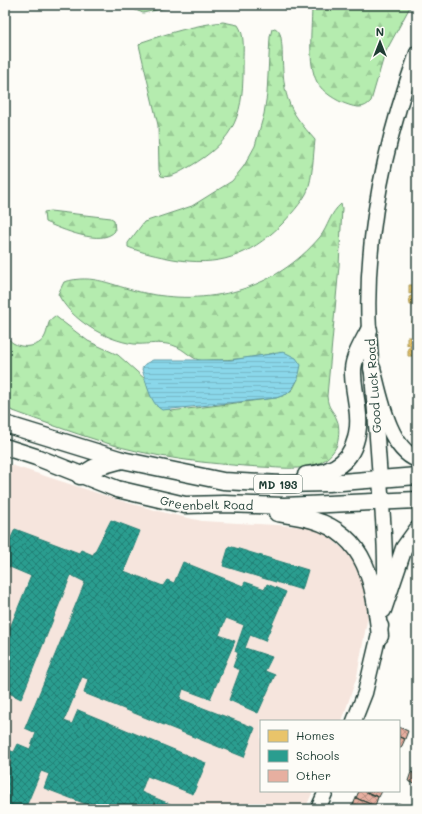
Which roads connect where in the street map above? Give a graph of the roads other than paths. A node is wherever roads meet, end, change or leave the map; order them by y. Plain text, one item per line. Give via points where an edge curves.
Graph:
1 (417, 53) edge
2 (369, 330) junction
3 (372, 368) junction
4 (5, 424) edge
5 (5, 447) edge
6 (417, 459) edge
7 (122, 460) junction
8 (176, 472) junction
9 (80, 476) junction
10 (417, 476) edge
11 (380, 478) junction
12 (417, 500) edge
13 (382, 501) junction
14 (224, 504) junction
15 (417, 530) edge
16 (383, 610) junction
17 (380, 636) junction
18 (354, 720) edge
19 (326, 792) edge
20 (318, 809) edge

1 - 2 main road, Good Luck Road via 391,135 378,196 369,275
2 - 3 main road, Good Luck Road
2 - 8 main road via 353,370 358,426 355,442 344,463 322,474 282,476
3 - 6 main road via 388,425 400,444
3 - 11 main road, Good Luck Road
4 - 7 main road, Greenbelt Road / MD 193
5 - 9 main road, Greenbelt Road / MD 193
7 - 8 main road, Greenbelt Road / MD 193
7 - 9 main road via 93,468
8 - 11 main road, Greenbelt Road / MD 193 via 223,481 282,484
9 - 14 main road, Greenbelt Road / MD 193 via 117,489 185,505
10 - 11 main road, Greenbelt Road / MD 193
11 - 13 main road, Good Luck Road
12 - 13 main road, Greenbelt Road / MD 193
13 - 14 main road, Greenbelt Road / MD 193 via 284,506
13 - 16 main road, Good Luck Road via 385,568
14 - 17 main road via 313,520 346,538 354,547 371,578
15 - 16 main road via 404,548
16 - 17 main road, Good Luck Road
17 - 18 main road, Good Luck Road via 365,693
19 - 20 main road

